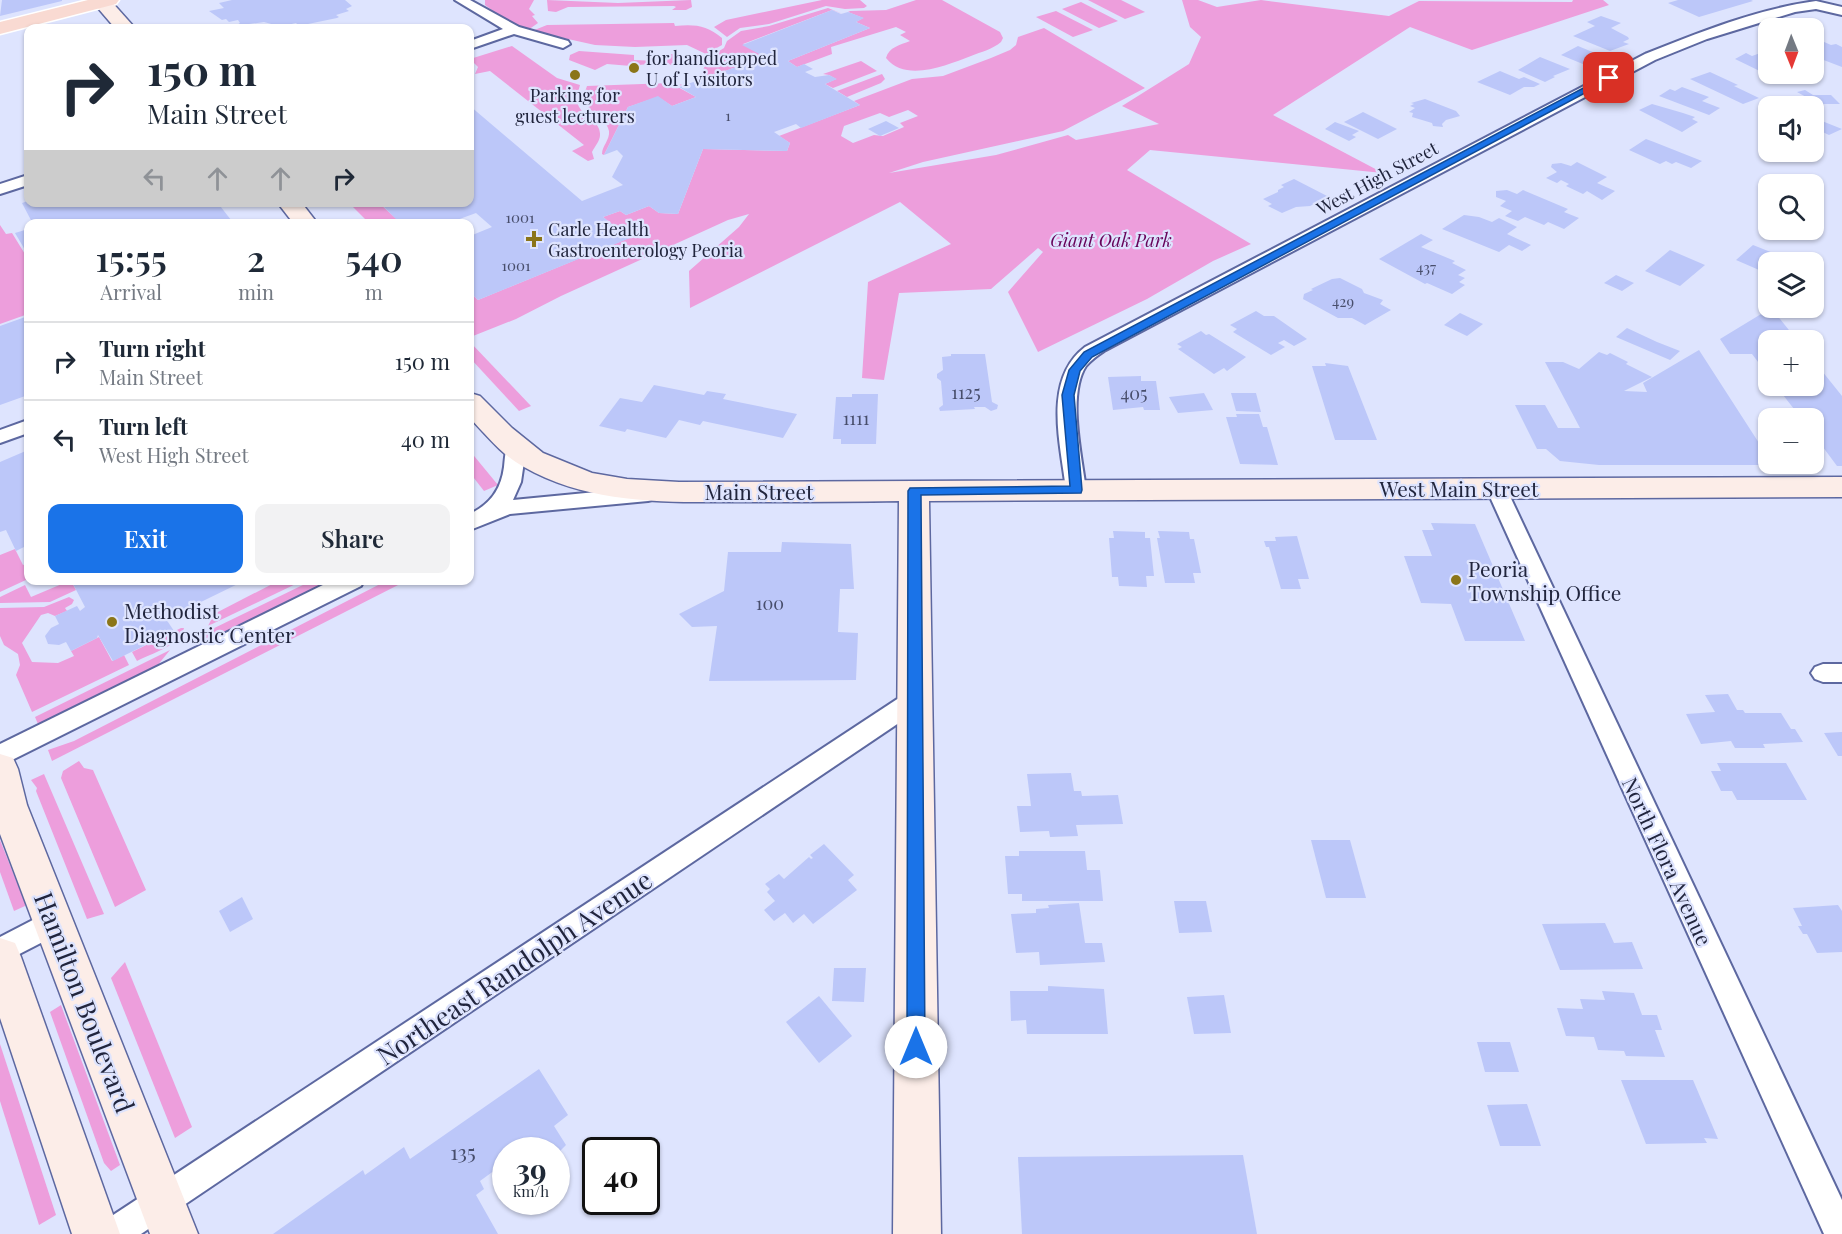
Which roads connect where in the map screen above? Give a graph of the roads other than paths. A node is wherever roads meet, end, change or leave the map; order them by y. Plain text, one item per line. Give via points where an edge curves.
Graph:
1 (461, 0) edge
2 (104, 1) edge
3 (1842, 11) edge
4 (122, 24) edge
5 (0, 28) edge
6 (514, 30) junction
7 (474, 44) edge
8 (563, 44) dead end
9 (24, 181) edge
10 (0, 189) edge
11 (292, 207) edge
12 (303, 219) edge
13 (474, 406) edge
14 (24, 428) edge
15 (0, 437) edge
16 (516, 448) junction
17 (1842, 487) edge
18 (1496, 488) junction
19 (1076, 490) junction
20 (914, 491) junction
21 (679, 492) junction
22 (493, 511) junction
23 (474, 521) edge
24 (343, 585) edge
25 (916, 699) junction
26 (0, 756) edge
27 (0, 769) edge
28 (54, 922) junction
29 (0, 951) edge
30 (0, 957) edge
31 (168, 1218) edge
32 (96, 1234) edge
33 (112, 1234) edge
34 (917, 1234) edge
35 (1841, 1234) edge

1 - 6 street
2 - 4 main road
2 - 5 main road
3 - 19 street, West High Street via 1824,6 1793,8 1702,36 1650,57 1088,354 1074,370 1068,395
6 - 7 street
6 - 8 street
9 - 10 street
11 - 12 main road
13 - 16 main road, Main Street
14 - 15 street
16 - 21 main road, Main Street via 549,468 586,482
16 - 22 street via 514,478
17 - 18 main road, West Main Street
18 - 19 main road, West Main Street
18 - 35 street, North Flora Avenue
19 - 20 main road, Main Street
20 - 21 main road, Main Street
20 - 25 main road
21 - 22 street
22 - 23 street
24 - 26 street
25 - 31 street, Northeast Randolph Avenue
25 - 34 main road
27 - 28 main road, Hamilton Boulevard via 3,790
28 - 29 street
28 - 31 main road, Hamilton Boulevard
30 - 32 main road
31 - 33 street, Northeast Randolph Avenue

